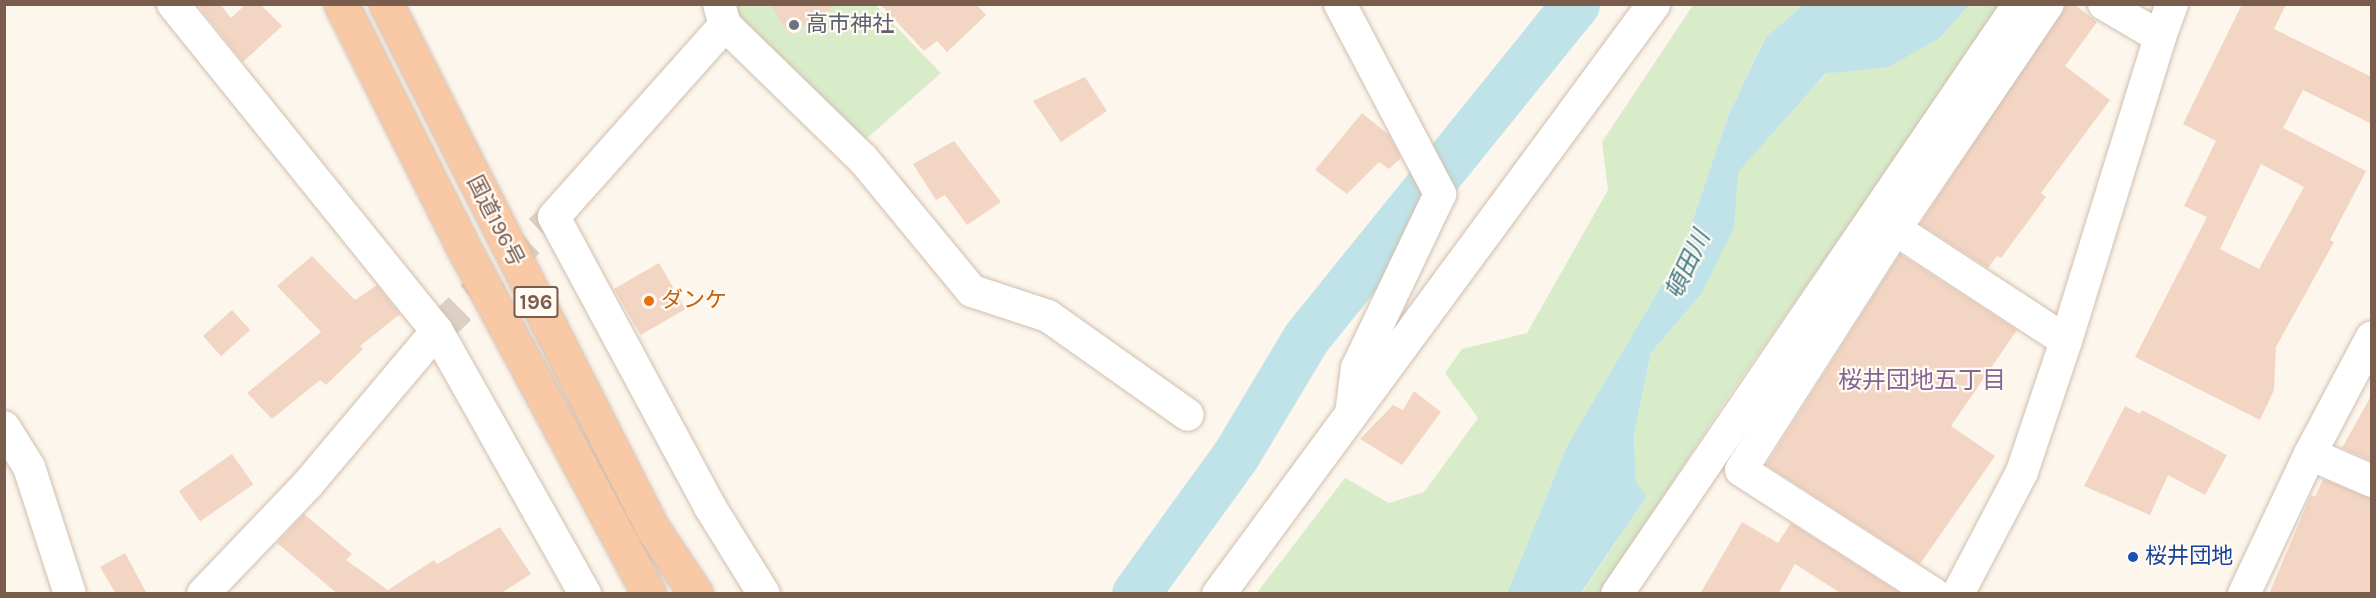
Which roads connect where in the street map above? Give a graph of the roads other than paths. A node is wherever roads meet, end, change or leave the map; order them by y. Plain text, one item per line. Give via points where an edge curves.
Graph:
1 (173, 4) edge
2 (341, 4) edge
3 (386, 4) edge
4 (1340, 4) edge
5 (1653, 4) edge
6 (2019, 4) edge
7 (2048, 4) edge
8 (2104, 4) edge
9 (2172, 4) edge
10 (722, 15) edge
11 (2160, 37) junction
12 (1895, 229) junction
13 (437, 331) junction
14 (2372, 337) edge
15 (2066, 341) junction
16 (1351, 414) junction
17 (1188, 415) dead end
18 (4, 427) edge
19 (2310, 454) junction
20 (2372, 481) edge
21 (70, 594) edge
22 (203, 594) edge
23 (585, 594) edge
24 (649, 594) edge
25 (696, 594) edge
26 (764, 594) edge
27 (1218, 594) edge
28 (1617, 594) edge
29 (1934, 594) edge
30 (1958, 594) edge
31 (2244, 594) edge

1 - 13 street
2 - 24 highway, 国道196号 / 196 via 462,245
3 - 25 highway, 国道196号 / 196 via 652,528
4 - 16 street via 1440,194 1357,368
5 - 16 street
6 - 28 street
7 - 12 street
8 - 11 street
9 - 11 street
10 - 17 street via 862,159 972,291 1048,316
10 - 26 street via 554,217 710,507
11 - 15 street
12 - 15 street
12 - 29 street via 1741,470
13 - 22 street via 308,484
13 - 23 street
14 - 19 street
15 - 30 street via 2022,472
16 - 27 street
18 - 21 street via 29,467
19 - 20 street
19 - 31 street

